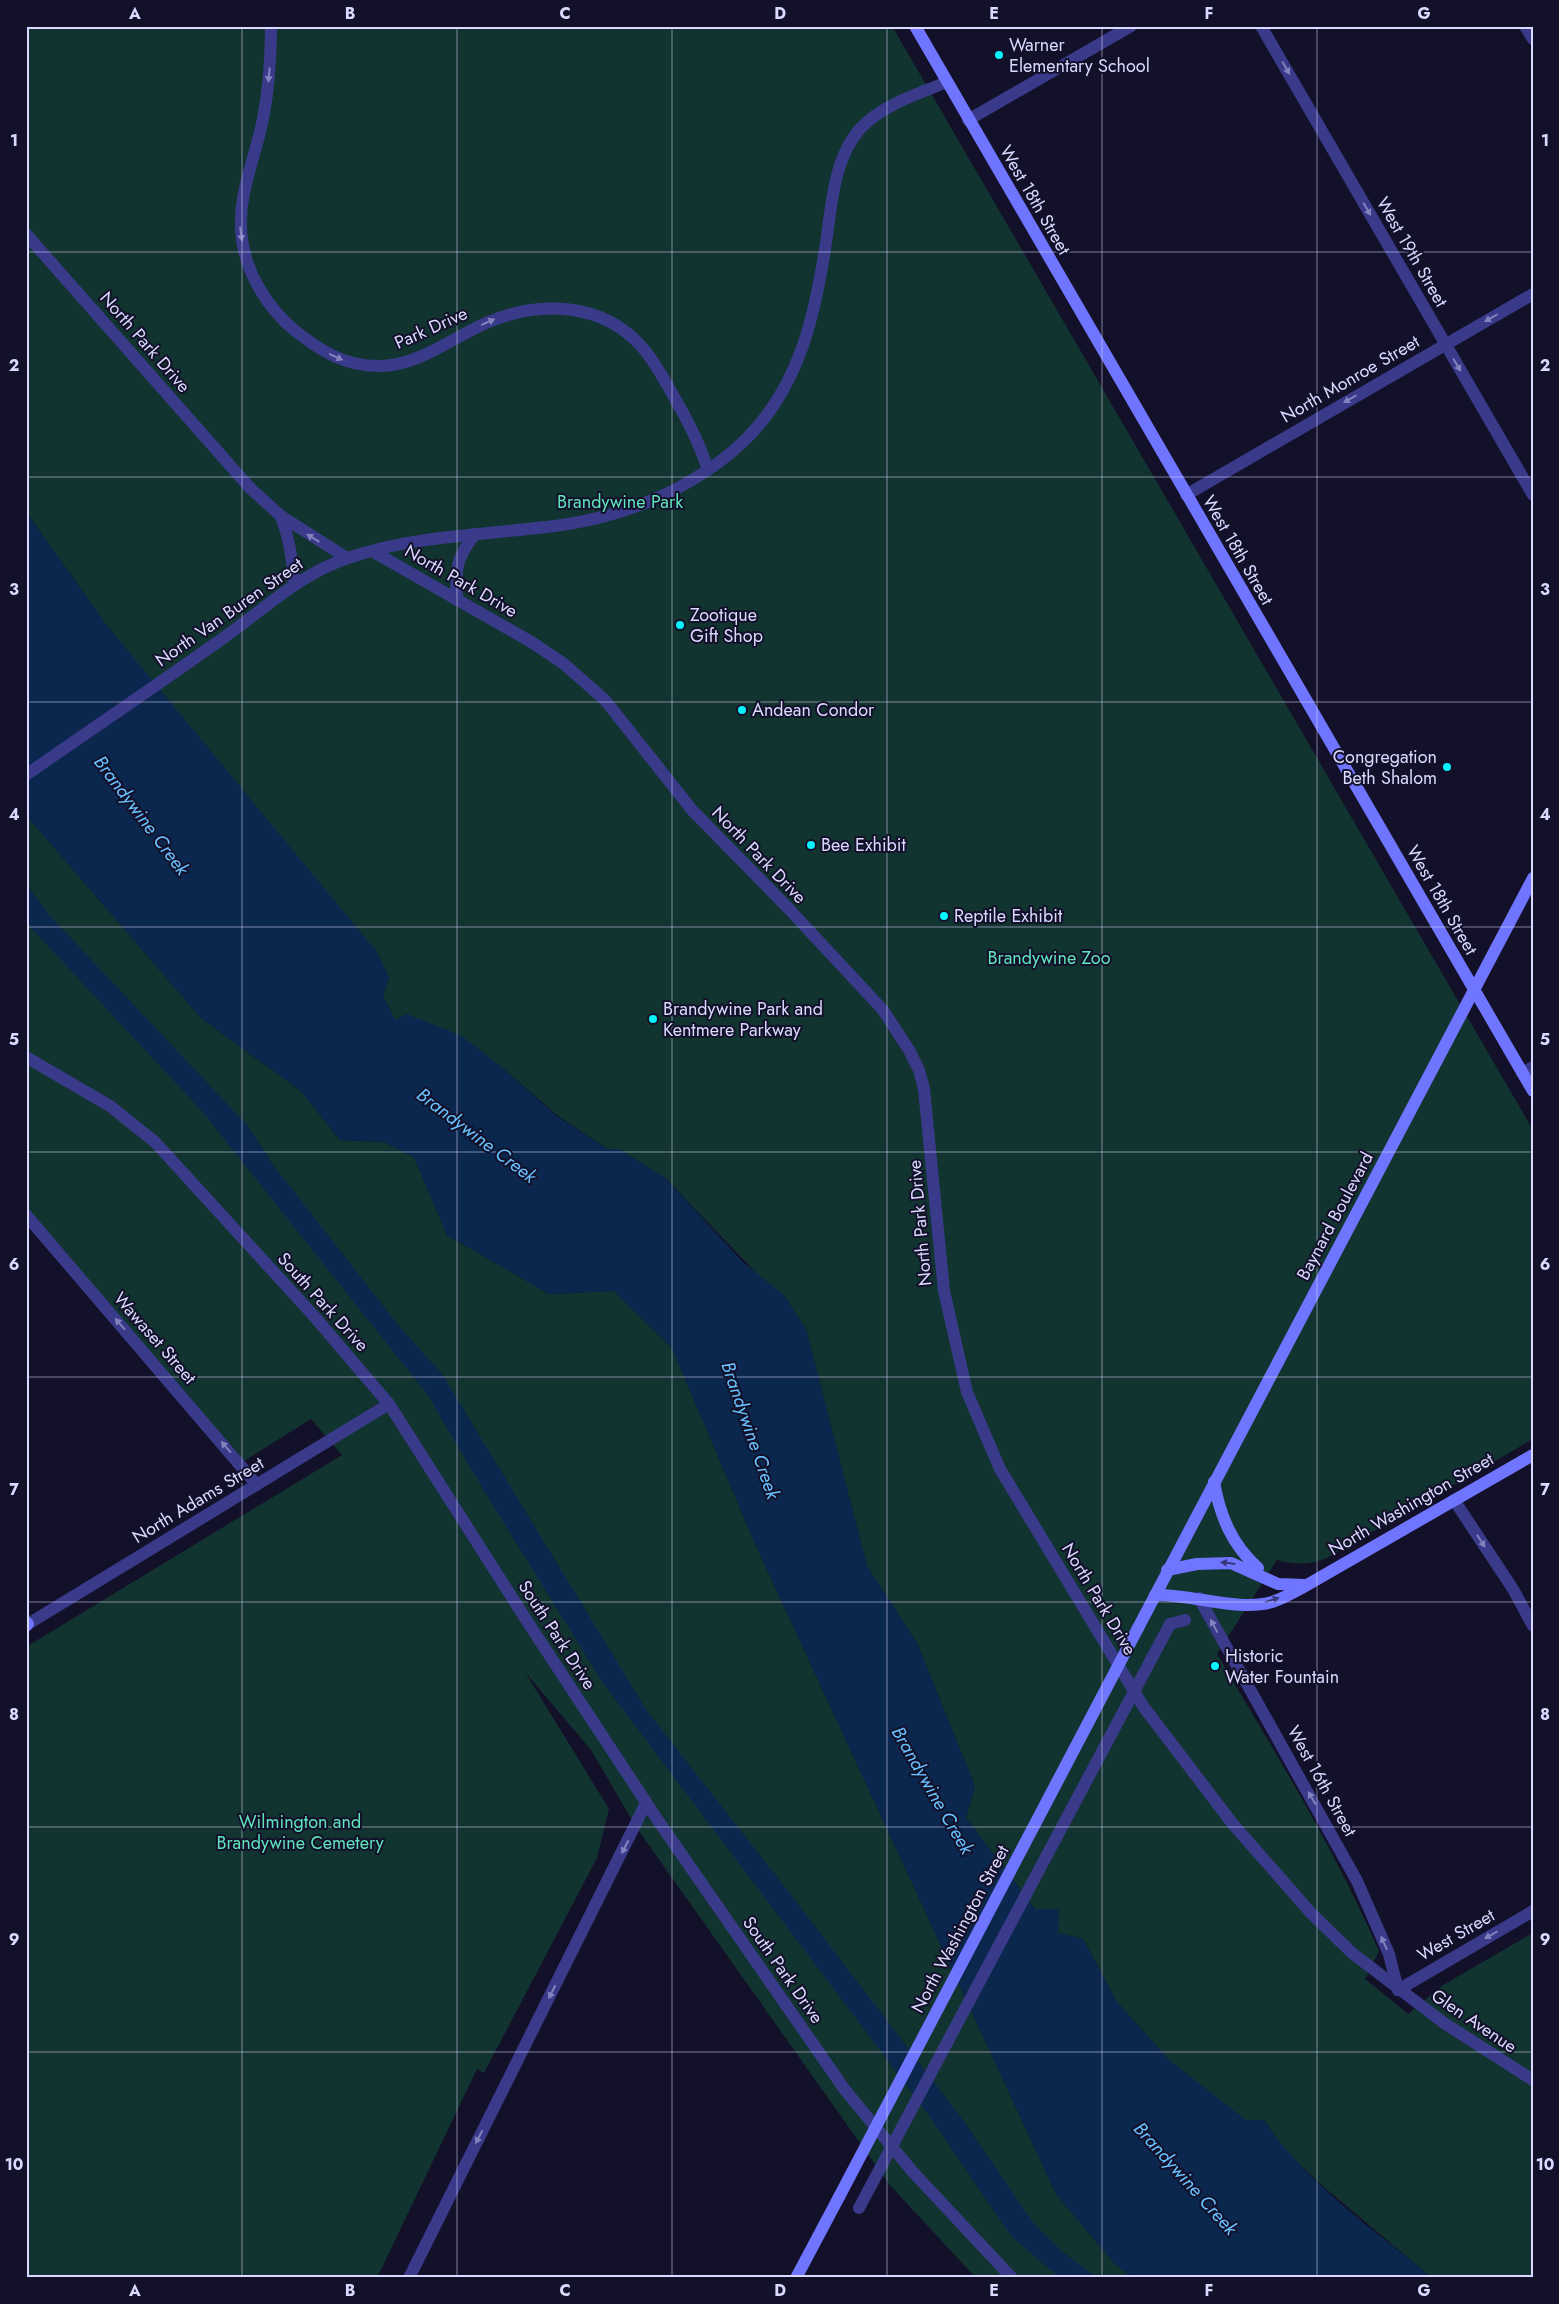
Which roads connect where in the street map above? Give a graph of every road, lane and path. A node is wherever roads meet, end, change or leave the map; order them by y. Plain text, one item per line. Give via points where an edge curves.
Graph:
1 (271, 26) edge
2 (915, 26) edge
3 (1131, 26) edge
4 (1261, 26) edge
5 (1525, 26) edge
6 (1533, 38) edge
7 (947, 82) junction
8 (968, 120) junction
9 (26, 234) edge
10 (1533, 294) edge
11 (1445, 344) junction
12 (708, 470) junction
13 (1186, 495) junction
14 (1533, 495) edge
15 (281, 516) junction
16 (476, 534) junction
17 (372, 551) junction
18 (347, 558) junction
19 (294, 585) junction
20 (457, 600) junction
21 (26, 775) edge
22 (1533, 878) edge
23 (1474, 991) junction
24 (26, 1057) edge
25 (1528, 1070) edge
26 (1533, 1091) edge
27 (26, 1216) edge
28 (389, 1404) junction
29 (1533, 1454) edge
30 (1214, 1482) junction
31 (257, 1485) junction
32 (1454, 1500) junction
33 (1167, 1570) junction
34 (1278, 1584) junction
35 (1307, 1585) junction
36 (1155, 1596) junction
37 (1199, 1598) junction
38 (1185, 1620) dead end
39 (27, 1624) edge
40 (1533, 1626) edge
41 (646, 1803) junction
42 (1533, 1911) edge
43 (1398, 1990) junction
44 (1533, 2080) edge
45 (859, 2208) dead end
46 (409, 2278) edge
47 (796, 2278) edge
48 (1012, 2278) edge

1 -> 12 street, Park Drive via 263,120 245,187 240,224 252,272 272,307 291,327 314,346 339,360 382,366 402,363 484,324 522,310 570,308 586,313 609,322 642,348 696,435
2 - 7 street, West 18th Street
3 - 8 street
4 -> 11 street, West 19th Street
5 - 6 street
7 - 8 street, West 18th Street
7 - 12 street, North Van Buren Street via 876,115 848,145 835,186 813,317 793,372 764,418 744,440
8 - 13 street, West 18th Street
9 - 15 street, North Park Drive via 250,488
10 -> 11 street, North Monroe Street
11 -> 13 street, North Monroe Street
11 -> 14 street, West 19th Street
12 - 16 street, North Van Buren Street via 654,500 616,513 548,527
13 - 23 street, West 18th Street
18 -> 15 street, North Park Drive
15 - 19 street, North Park Drive via 290,539
16 - 17 street, North Van Buren Street
16 - 20 street via 462,550 457,563
17 - 18 street, North Van Buren Street
17 - 20 street, North Park Drive
18 - 19 street, North Van Buren Street
19 - 21 street, North Van Buren Street
20 - 43 street, North Park Drive via 564,664 605,700 692,810 883,1010 896,1029 919,1070 924,1088 944,1291 956,1347 967,1392 1000,1469 1144,1706 1191,1770 1232,1823 1311,1913 1352,1953
22 - 23 street, Baynard Boulevard
23 - 25 street, West 18th Street
23 - 30 street, Baynard Boulevard
24 - 28 street, South Park Drive via 110,1106 155,1142 313,1315
25 - 26 street, West 18th Street
31 -> 27 street, Wawaset Street
28 - 31 street, North Adams Street
28 - 41 street, South Park Drive
29 - 32 street, North Washington Street
30 - 33 street, Baynard Boulevard
30 - 34 street via 1221,1515 1237,1545 1246,1558
31 - 39 street, North Adams Street
32 - 35 street, North Washington Street
32 -> 40 street via 1513,1589
34 -> 33 street via 1231,1563 1191,1564
33 - 36 street, North Washington Street
34 - 35 street
37 -> 35 street, North Washington Street via 1251,1605 1272,1602
36 - 37 street, North Washington Street
36 - 47 street, North Washington Street, bridge
43 -> 37 street, West 16th Street via 1389,1954 1357,1881
38 - 45 street, bridge via 1170,1624
41 -> 46 street
41 - 48 street, South Park Drive via 845,2090 912,2171
42 -> 43 street, West Street
43 - 44 street, Glen Avenue via 1444,2024

